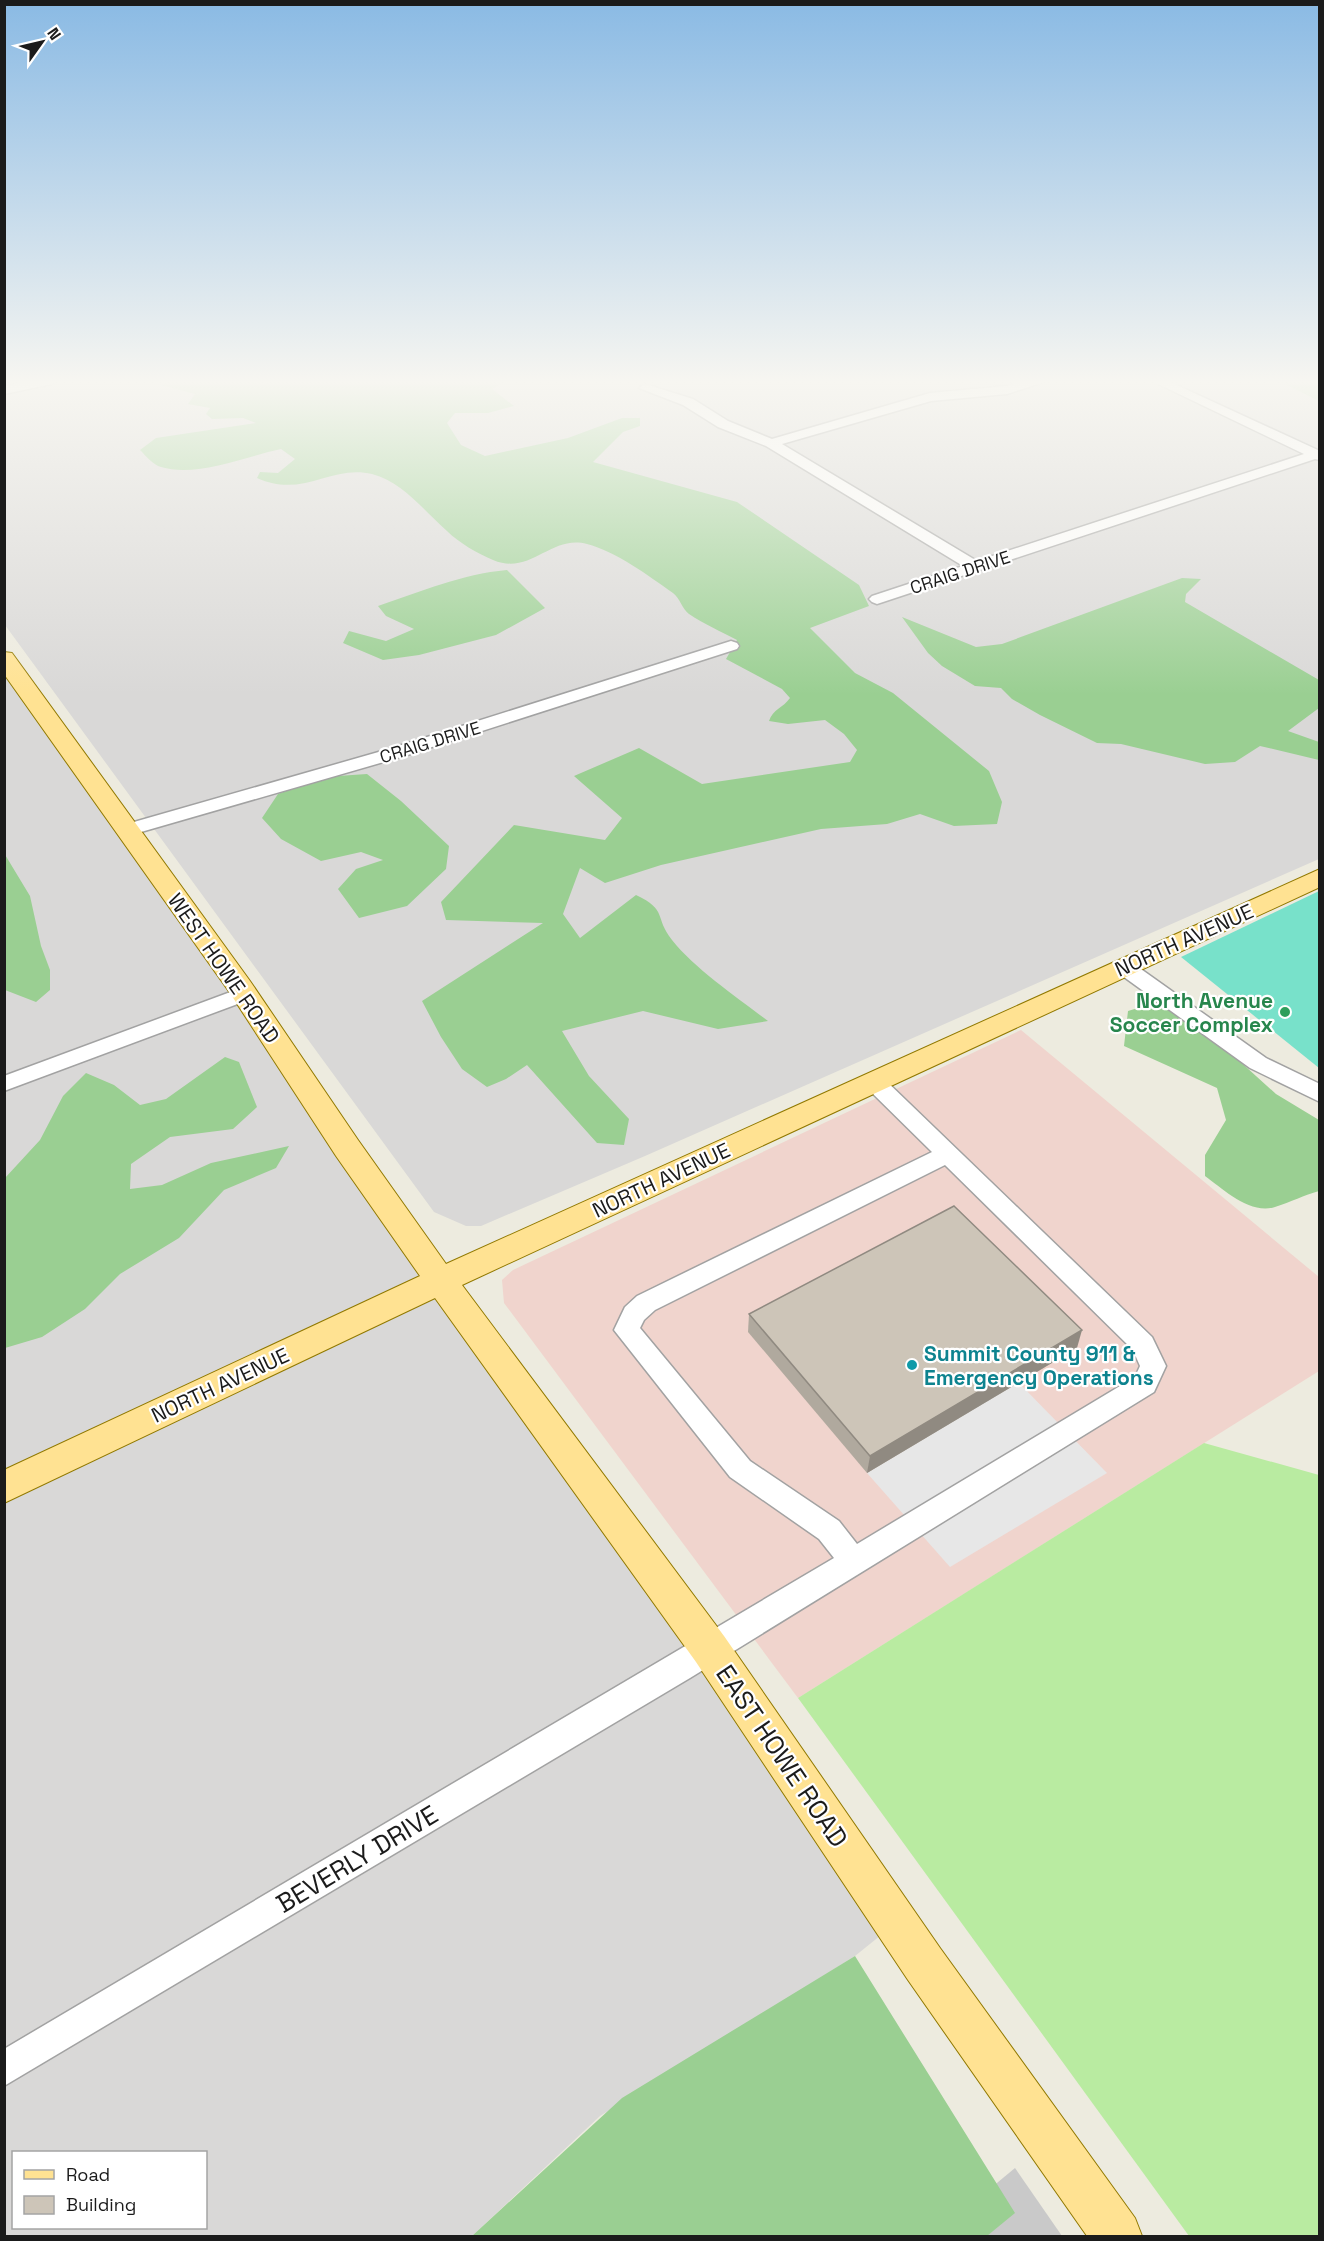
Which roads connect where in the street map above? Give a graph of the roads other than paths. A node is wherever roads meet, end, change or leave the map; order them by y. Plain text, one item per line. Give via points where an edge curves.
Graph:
1 (841, 486) edge
2 (1225, 486) edge
3 (976, 567) junction
4 (878, 599) dead end
5 (731, 646) dead end
6 (4, 658) edge
7 (127, 830) junction
8 (1320, 877) edge
9 (1124, 967) junction
10 (244, 994) junction
11 (874, 1082) junction
12 (4, 1084) edge
13 (1320, 1094) edge
14 (947, 1154) junction
15 (440, 1281) junction
16 (4, 1487) edge
17 (854, 1562) junction
18 (710, 1649) junction
19 (4, 2069) edge
20 (1117, 2236) edge

1 - 3 street
2 - 3 street, CRAIG DRIVE
3 - 4 street, CRAIG DRIVE
5 - 7 street, CRAIG DRIVE via 395,753
6 - 7 main road, WEST HOWE ROAD
7 - 10 main road, WEST HOWE ROAD
8 - 9 main road, NORTH AVENUE
9 - 11 main road, NORTH AVENUE
9 - 13 street via 1258,1063
10 - 12 street
10 - 15 main road, WEST HOWE ROAD
11 - 14 street, BEVERLY DRIVE
11 - 15 main road, NORTH AVENUE
14 - 17 street, BEVERLY DRIVE via 1143,1344 1153,1366 1145,1384
14 - 17 street via 646,1304 634,1314 627,1330 740,1469 829,1530
15 - 16 main road, NORTH AVENUE
15 - 18 main road, EAST HOWE ROAD
17 - 18 street, BEVERLY DRIVE
18 - 19 street, BEVERLY DRIVE
18 - 20 main road, EAST HOWE ROAD via 924,1964

